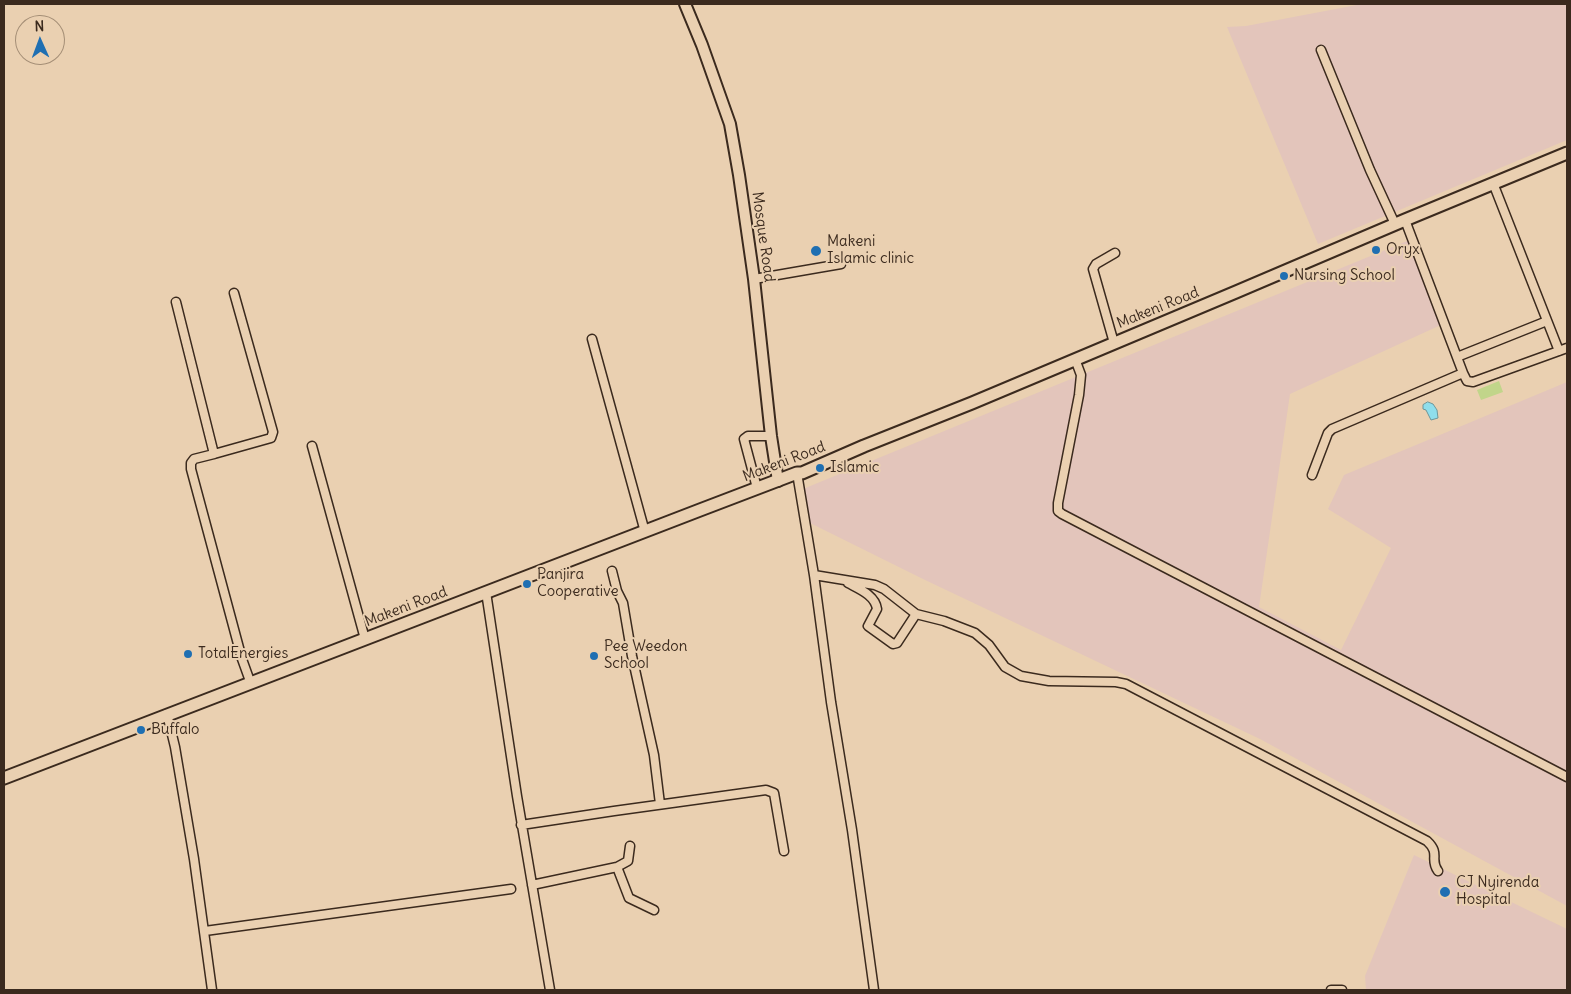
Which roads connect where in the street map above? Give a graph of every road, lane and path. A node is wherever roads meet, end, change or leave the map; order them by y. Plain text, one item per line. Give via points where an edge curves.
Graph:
1 (685, 4) edge
2 (1321, 50) dead end
3 (1567, 153) edge
4 (1493, 183) junction
5 (1400, 222) junction
6 (1114, 253) dead end
7 (841, 264) dead end
8 (754, 279) junction
9 (234, 293) dead end
10 (176, 302) dead end
11 (1547, 321) junction
12 (592, 339) dead end
13 (1114, 343) junction
14 (1567, 348) edge
15 (1558, 351) junction
16 (1457, 357) junction
17 (1075, 360) junction
18 (1463, 373) junction
19 (771, 436) junction
20 (312, 446) dead end
21 (214, 454) junction
22 (797, 473) junction
23 (1312, 475) dead end
24 (778, 481) junction
25 (757, 488) junction
26 (645, 532) junction
27 (612, 571) dead end
28 (814, 575) junction
29 (843, 580) junction
30 (486, 592) junction
31 (916, 614) junction
32 (365, 639) junction
33 (251, 684) junction
34 (167, 714) junction
35 (1567, 777) edge
36 (4, 778) edge
37 (660, 804) junction
38 (522, 825) junction
39 (630, 846) dead end
40 (784, 851) dead end
41 (617, 867) junction
42 (1438, 872) dead end
43 (532, 886) junction
44 (511, 889) dead end
45 (654, 910) dead end
46 (205, 931) junction
47 (212, 990) edge
48 (550, 990) edge
49 (874, 990) edge
50 (1331, 990) edge
51 (1342, 990) edge

1 - 8 street, Mosque Road via 730,124
2 - 5 street via 1370,170
3 - 4 main road, Makeni Road
4 - 5 main road, Makeni Road
4 - 11 street
5 - 13 main road, Makeni Road
5 - 16 street
6 - 13 street via 1093,269
7 - 8 street
8 - 19 street, Mosque Road
9 - 21 street via 273,432 271,438 262,442
10 - 21 street
11 - 15 street
11 - 16 street
12 - 26 street
13 - 17 main road, Makeni Road
14 - 15 street
15 - 18 street via 1473,382 1467,381
16 - 18 street
17 - 22 main road, Makeni Road
17 - 35 street via 1080,370 1079,395 1058,511
18 - 23 street via 1332,429
19 - 24 street, Mosque Road
19 - 25 street via 748,436 744,439
20 - 32 street
21 - 33 street via 194,459 191,469
22 - 24 main road, Makeni Road
22 - 28 street
24 - 25 main road, Makeni Road
25 - 26 main road, Makeni Road
26 - 30 main road, Makeni Road
27 - 37 street via 623,603 654,756
28 - 29 street
28 - 49 street
29 - 31 street via 884,588
29 - 31 street via 875,602 877,609 868,626 893,644 897,643
30 - 32 main road, Makeni Road
30 - 38 street
31 - 42 street via 975,633 989,645 1005,667 1021,676 1049,681 1126,684 1427,841 1435,852
32 - 33 main road, Makeni Road
33 - 34 main road, Makeni Road
34 - 36 main road, Makeni Road
34 - 46 street
37 - 38 street
37 - 40 street via 771,791 777,805
38 - 43 street
39 - 41 street via 628,862
41 - 43 street
41 - 45 street via 630,900
43 - 48 street
44 - 46 street
46 - 47 street
50 - 51 street

